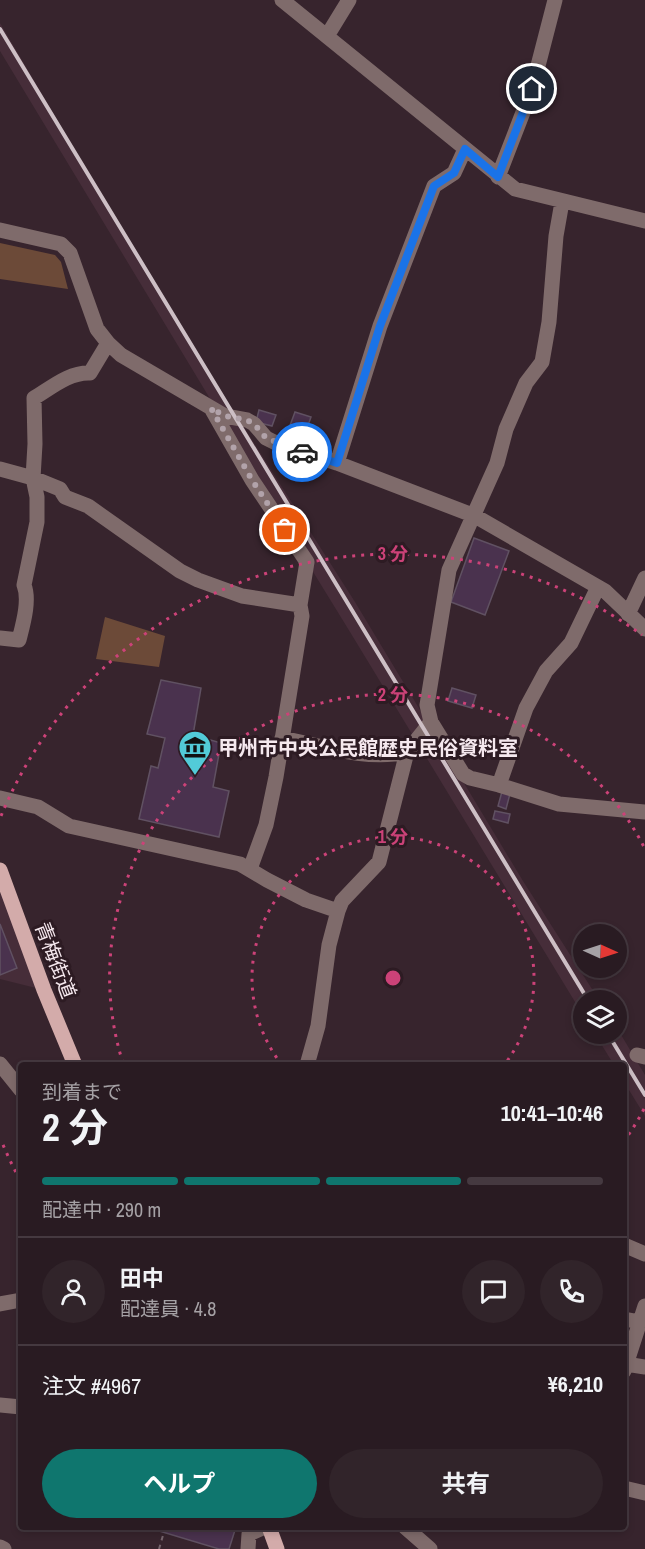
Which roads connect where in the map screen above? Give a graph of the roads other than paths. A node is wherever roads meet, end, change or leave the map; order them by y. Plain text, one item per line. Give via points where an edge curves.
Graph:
1 (282, 0) edge
2 (349, 0) edge
3 (555, 0) edge
4 (327, 36) junction
5 (465, 149) junction
6 (498, 177) junction
7 (562, 202) junction
8 (645, 221) edge
9 (0, 230) edge
10 (108, 343) junction
11 (211, 408) junction
12 (337, 463) junction
13 (0, 469) edge
14 (33, 478) junction
15 (475, 516) junction
16 (645, 578) edge
17 (598, 587) junction
18 (300, 605) junction
19 (628, 614) junction
20 (645, 629) edge
21 (0, 638) edge
22 (431, 722) junction
23 (282, 738) junction
24 (407, 752) junction
25 (499, 785) junction
26 (0, 798) edge
27 (645, 812) edge
28 (250, 869) junction
29 (0, 870) edge
30 (338, 911) junction
31 (74, 1062) edge
32 (308, 1062) edge
33 (0, 1064) edge
34 (18, 1086) edge
35 (627, 1246) edge
36 (645, 1254) edge
37 (18, 1301) edge
38 (0, 1304) edge
39 (645, 1306) edge
40 (627, 1320) edge
41 (640, 1322) junction
42 (627, 1361) edge
43 (627, 1367) edge
44 (645, 1367) edge
45 (0, 1405) edge
46 (18, 1407) edge
47 (627, 1489) edge
48 (645, 1493) edge
49 (259, 1530) edge
50 (268, 1530) edge
51 (408, 1530) edge
52 (248, 1549) edge
53 (278, 1549) edge
54 (430, 1549) edge

1 - 4 street
2 - 4 street
3 - 6 street via 532,89
4 - 5 street
5 - 6 street
5 - 12 street via 454,173 434,186 380,326
6 - 7 street via 515,189
7 - 8 street
7 - 15 street via 542,362 526,383
9 - 10 street via 65,247 97,329
10 - 11 street via 121,355
10 - 14 street via 90,373 64,380 34,398
11 - 12 street via 225,416 247,420 276,443
11 - 18 street via 252,480 307,562
12 - 15 street
13 - 14 street
14 - 18 street via 88,506 198,580 242,596
14 - 21 street via 38,497 37,522 24,585 27,592 22,627 19,640
15 - 17 street
15 - 22 street via 449,570 428,705
16 - 19 street
17 - 19 street
17 - 25 street via 572,643 546,672 526,708
18 - 23 street via 302,616
19 - 20 street
22 - 24 street
22 - 25 street via 463,774
23 - 24 street via 352,753
23 - 28 street via 266,825
24 - 30 street via 379,862 342,901
25 - 27 street via 560,804
26 - 28 street via 38,807 69,826
28 - 30 street via 306,900
29 - 31 main road, 青梅街道
30 - 32 street
33 - 34 street
35 - 36 street
37 - 38 street
39 - 41 street
40 - 41 street
41 - 42 street
43 - 44 street
45 - 46 street
47 - 48 street
49 - 52 street via 249,1534
50 - 53 main road
51 - 54 street

